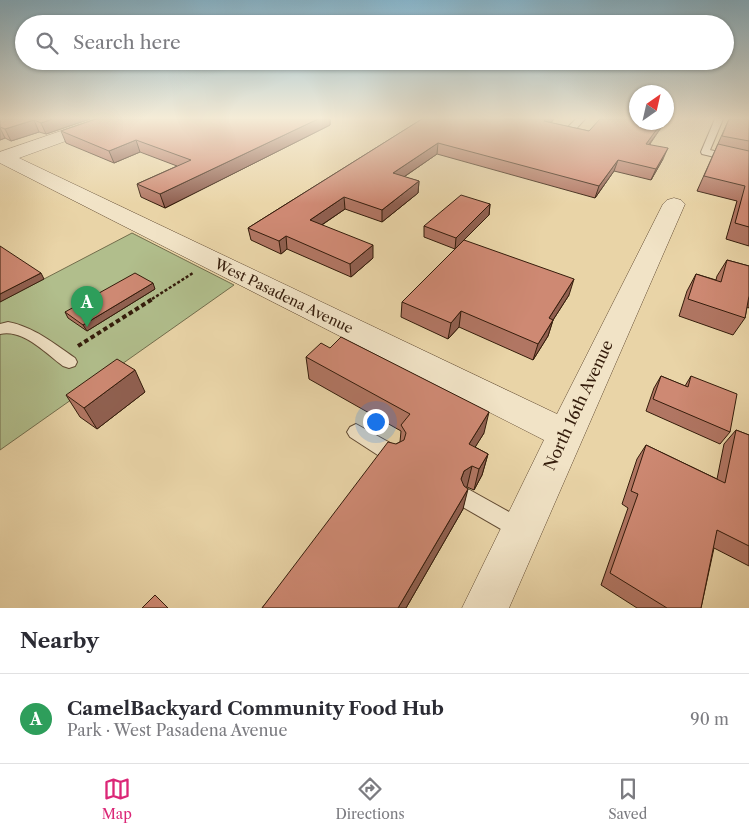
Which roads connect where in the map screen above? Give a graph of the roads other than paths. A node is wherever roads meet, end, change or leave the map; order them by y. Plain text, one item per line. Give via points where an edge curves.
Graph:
1 (30, 147) edge
2 (707, 147) edge
3 (2, 157) edge
4 (749, 162) edge
5 (674, 204) dead end
6 (0, 329) edge
7 (65, 360) road end
8 (356, 432) dead end
9 (565, 434) junction
10 (394, 455) edge
11 (468, 499) edge
12 (521, 530) junction
13 (485, 608) edge

1 - 3 street
2 - 4 lane via 705,152
3 - 9 street, West Pasadena Avenue
5 - 9 street, North 16th Avenue
6 - 7 lane via 7,326 21,329
8 - 10 lane
9 - 12 street, North 16th Avenue
11 - 12 lane
12 - 13 street, North 16th Avenue

